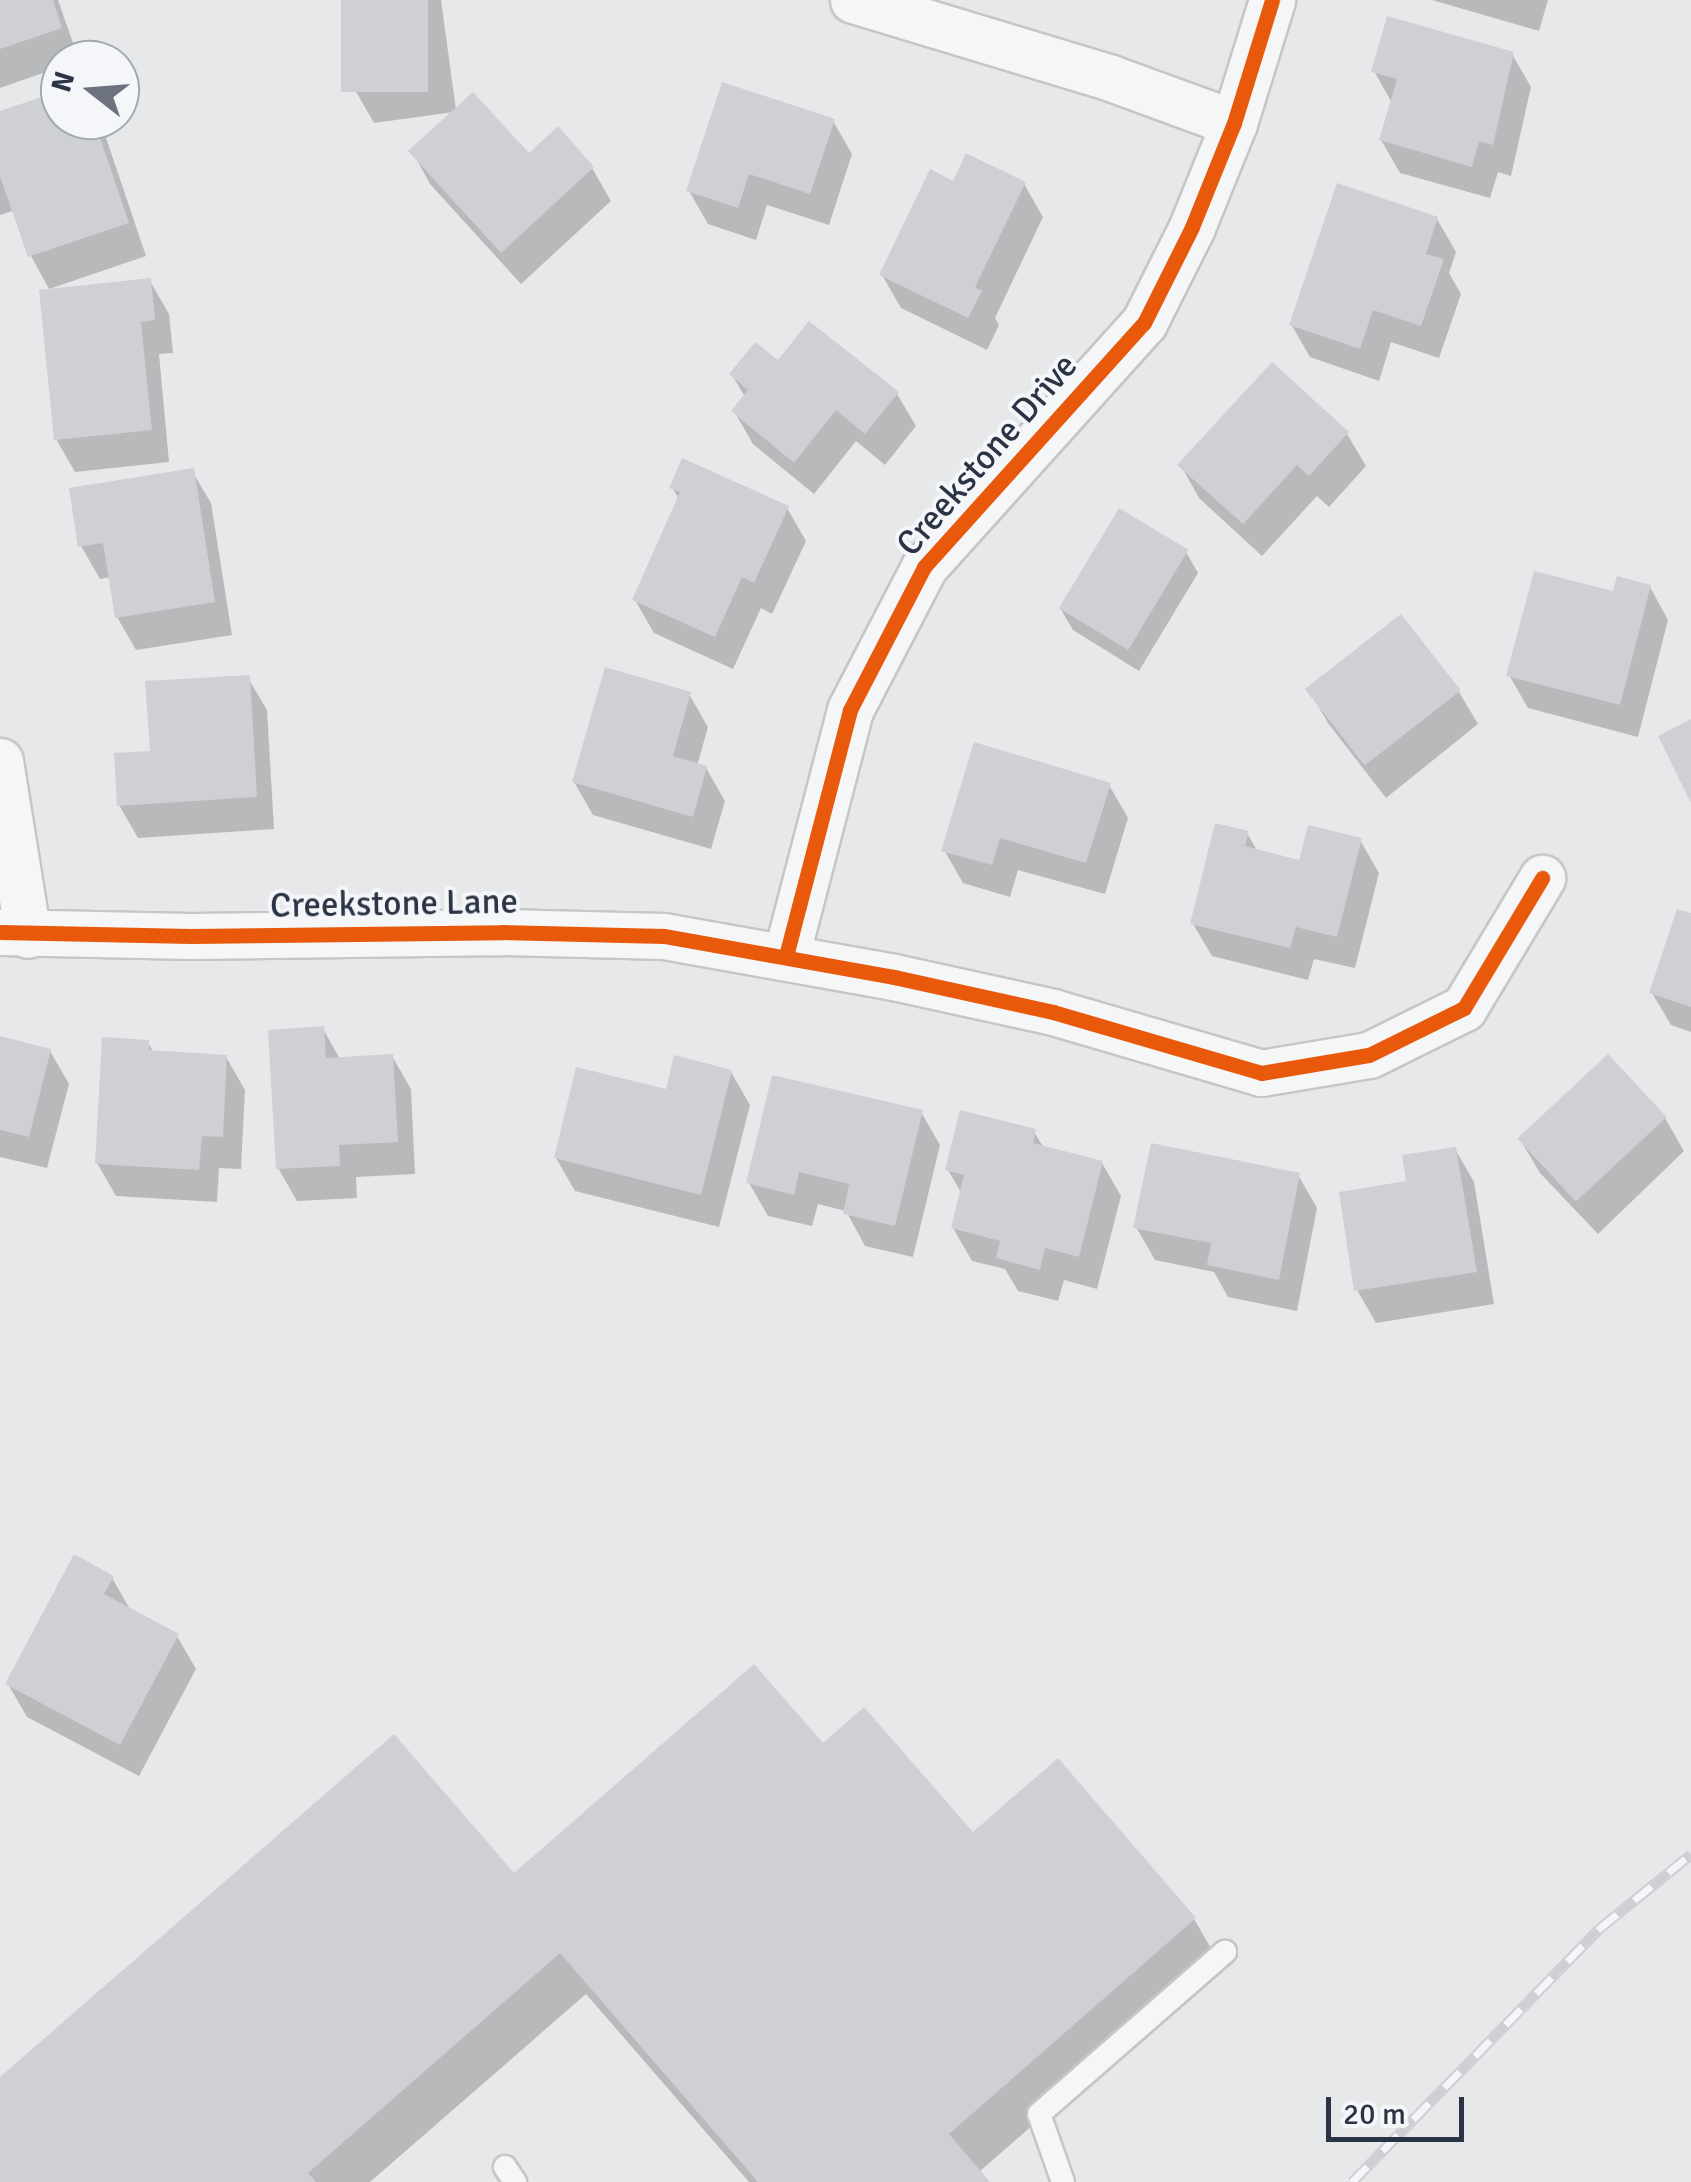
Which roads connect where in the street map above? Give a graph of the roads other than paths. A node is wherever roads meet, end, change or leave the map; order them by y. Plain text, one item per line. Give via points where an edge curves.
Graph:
1 (854, 0) edge
2 (1272, 0) edge
3 (1234, 123) junction
4 (0, 761) edge
5 (1542, 878) dead end
6 (14, 934) edge
7 (786, 956) junction
8 (1225, 1952) dead end
9 (1063, 2182) edge

1 - 3 street
2 - 3 street, Creekstone Drive
3 - 7 street, Creekstone Drive via 1144,322 924,567 850,710
4 - 6 street
5 - 7 street via 1464,1008 1369,1055 1262,1074 1054,1012
6 - 7 street, Creekstone Lane via 664,936
8 - 9 lane via 1039,2114

